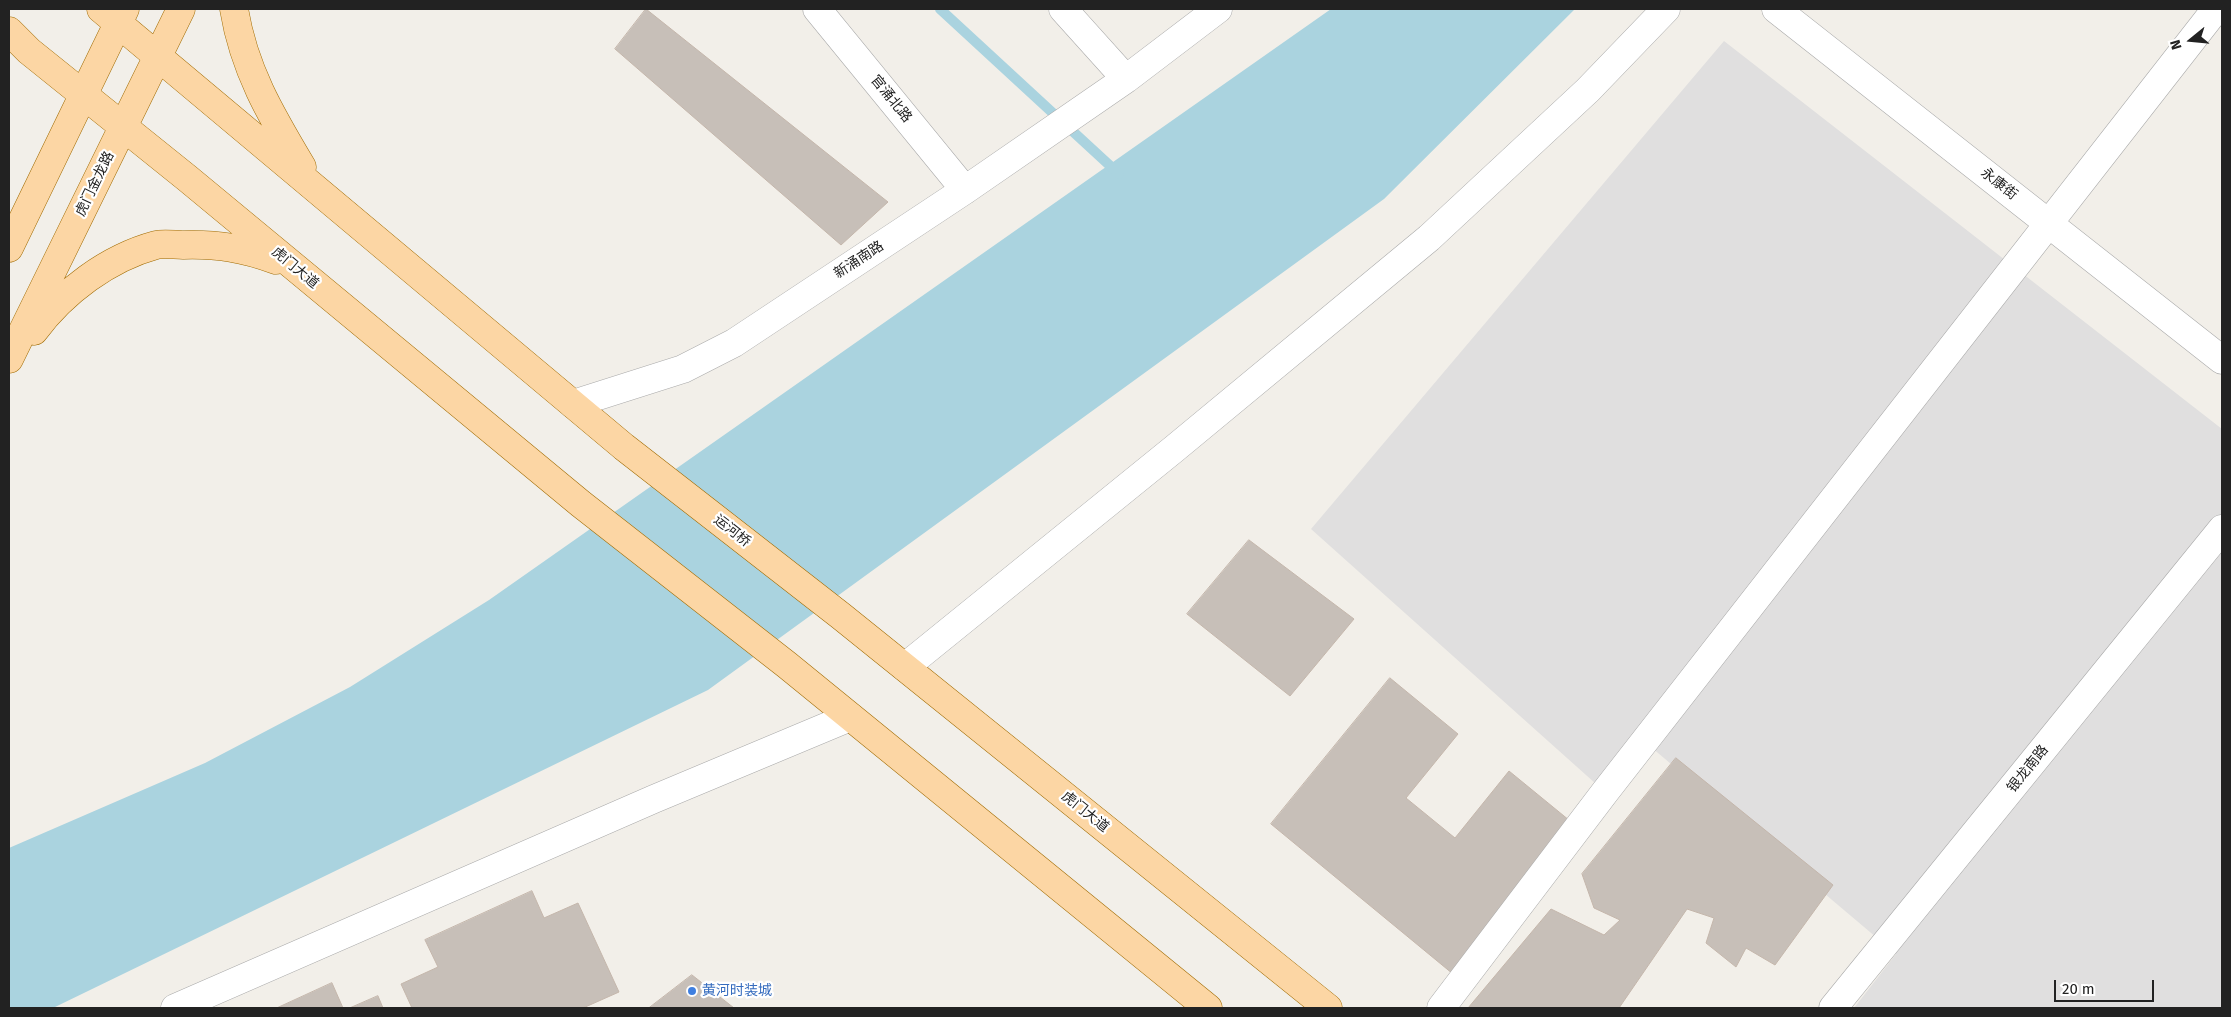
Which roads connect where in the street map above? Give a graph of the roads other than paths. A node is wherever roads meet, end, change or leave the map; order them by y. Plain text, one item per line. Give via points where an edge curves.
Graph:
1 (180, 9) edge
2 (234, 9) edge
3 (819, 9) edge
4 (1063, 9) edge
5 (1218, 9) edge
6 (1666, 9) edge
7 (1776, 9) edge
8 (2216, 9) edge
9 (115, 13) edge
10 (9, 31) edge
11 (158, 55) junction
12 (1126, 79) junction
13 (83, 95) junction
14 (123, 127) junction
15 (313, 186) junction
16 (965, 190) junction
17 (2048, 222) junction
18 (9, 248) edge
19 (292, 265) junction
20 (9, 359) edge
21 (2222, 360) edge
22 (9, 366) edge
23 (573, 404) junction
24 (2222, 529) edge
25 (841, 616) joint
26 (905, 667) junction
27 (850, 717) junction
28 (175, 1008) edge
29 (1208, 1008) edge
30 (1328, 1008) edge
31 (1441, 1008) edge
32 (1834, 1008) edge

1 - 11 main road, 虎门金龙路
2 - 15 main road via 238,33 263,101
3 - 16 street, 官涌北路
4 - 12 street
5 - 12 street, 新涌南路
6 - 26 street via 1588,90 1429,238
7 - 17 street, 永康街
8 - 17 street
9 - 11 main road
9 - 13 main road
10 - 13 main road, 虎门大道
11 - 14 main road, 虎门金龙路
11 - 15 main road
12 - 16 street, 新涌南路
13 - 14 main road, 虎门大道
13 - 18 main road
14 - 19 main road, 虎门大道
14 - 20 main road, 虎门金龙路
15 - 23 main road
16 - 23 street, 新涌南路 via 734,342 683,369
17 - 21 street, 永康街
17 - 31 street
19 - 22 main road via 247,249 218,244 157,245 99,269 50,311
19 - 27 main road, 虎门大道 via 581,504
23 - 25 main road, 运河桥
24 - 32 street, 银龙南路
25 - 26 main road, 虎门大道
26 - 30 main road, 虎门大道
27 - 28 street
27 - 29 main road

